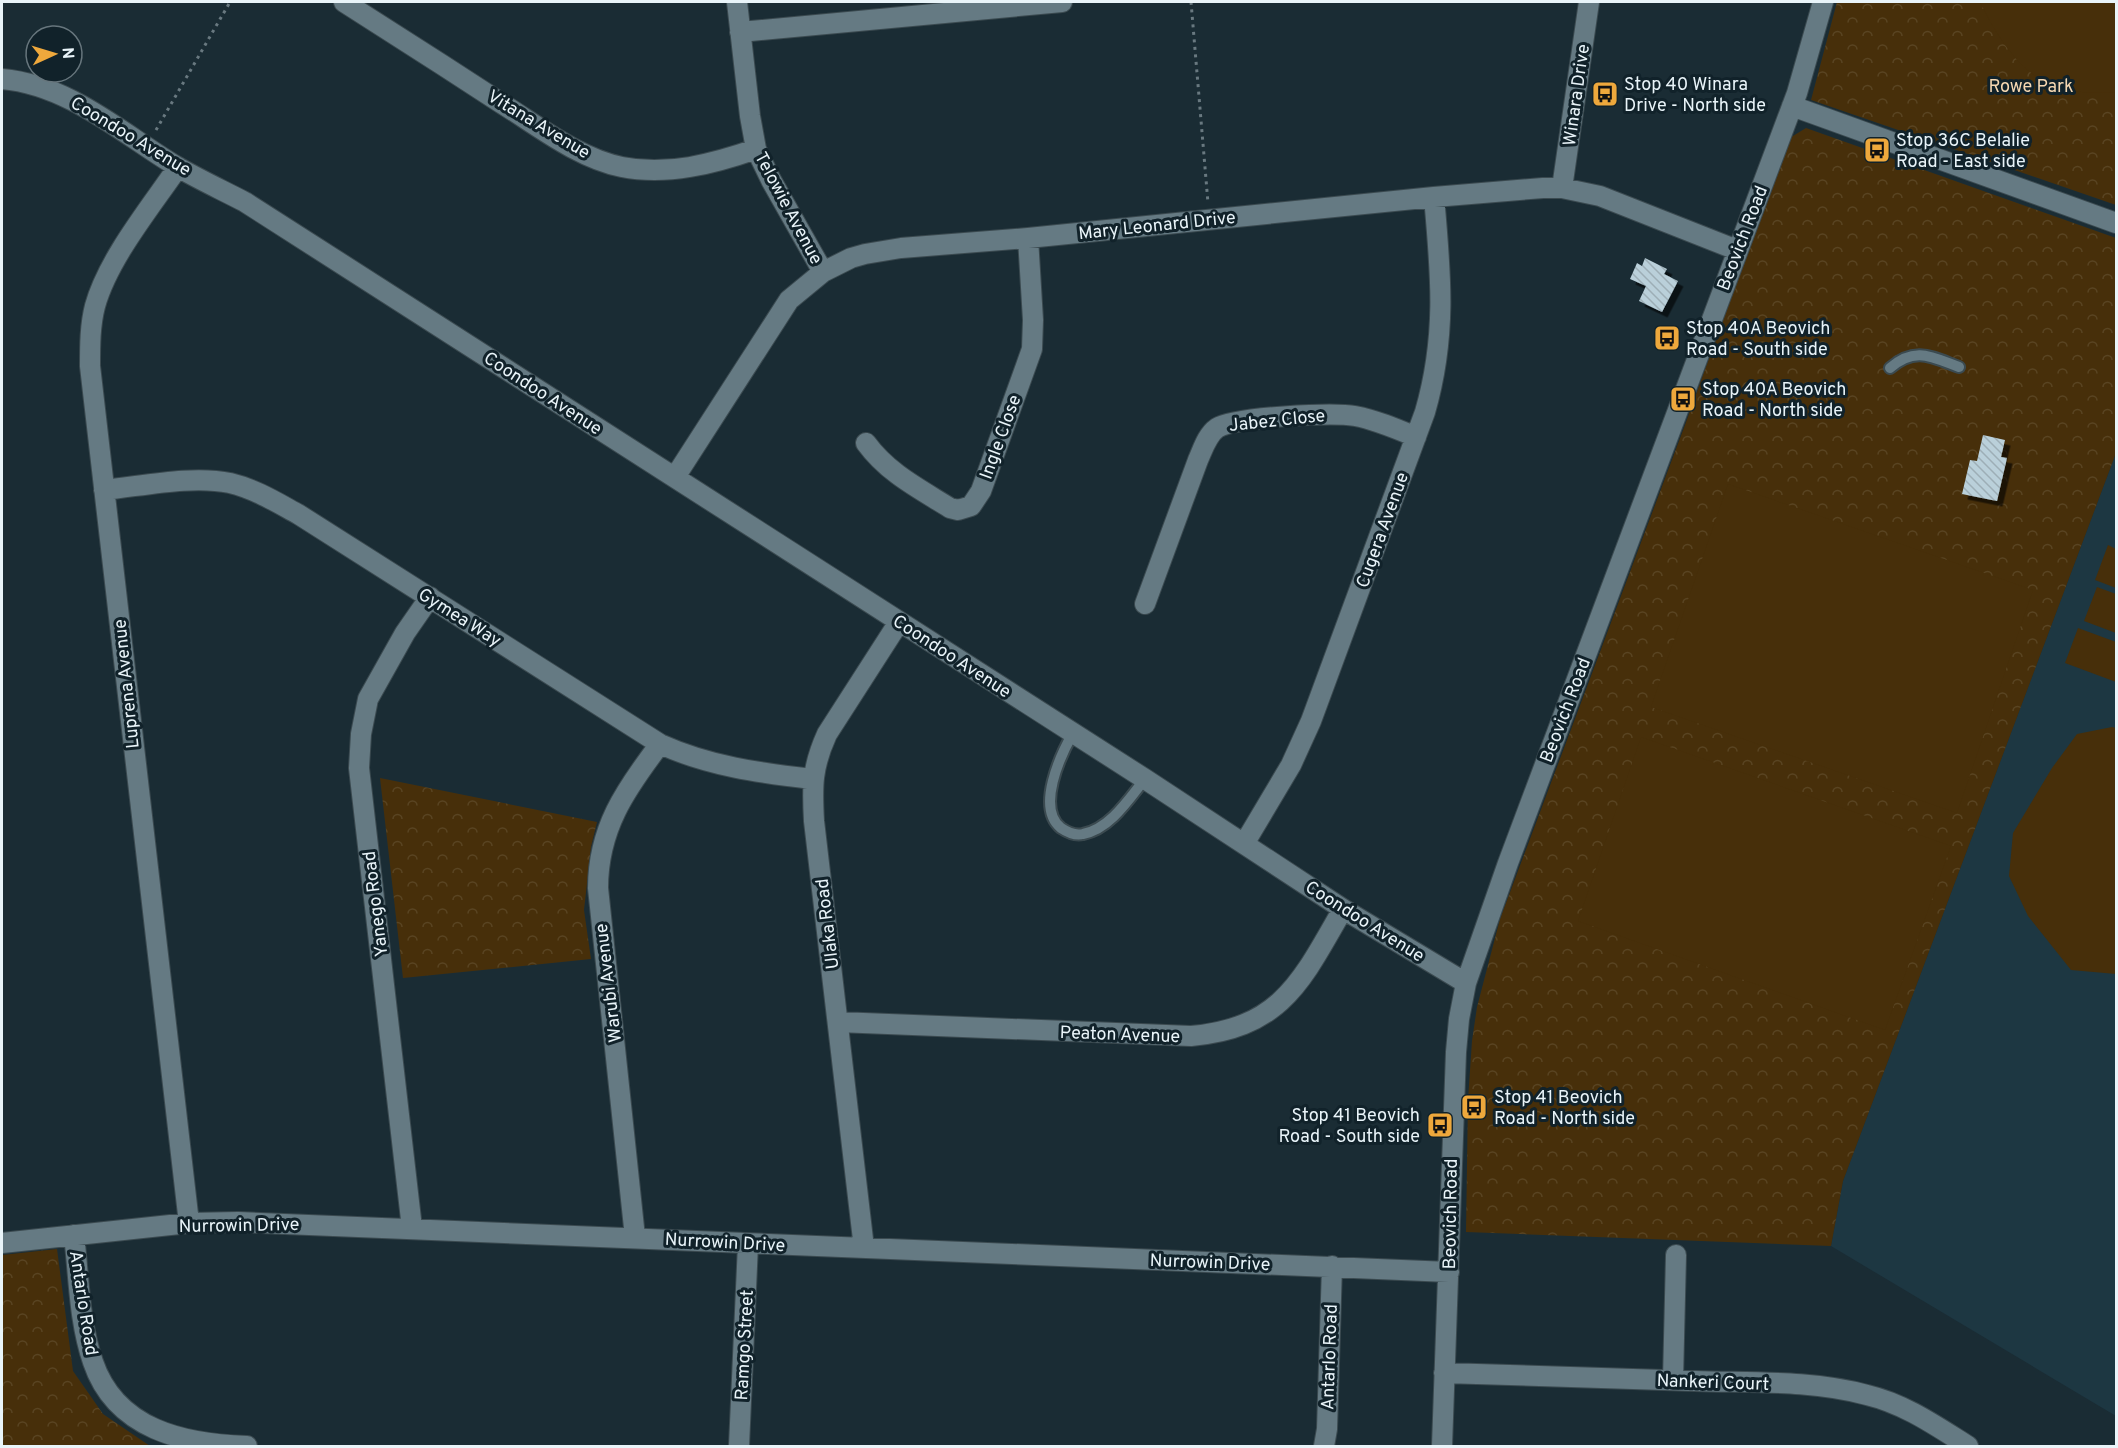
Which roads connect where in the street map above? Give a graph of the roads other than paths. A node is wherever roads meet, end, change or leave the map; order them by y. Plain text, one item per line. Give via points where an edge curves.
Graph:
1 (344, 2) edge
2 (737, 2) edge
3 (1062, 2) edge
4 (1589, 2) edge
5 (1823, 2) edge
6 (963, 6) edge
7 (740, 32) junction
8 (2, 79) edge
9 (1792, 106) junction
10 (756, 149) junction
11 (178, 167) junction
12 (1562, 188) junction
13 (1434, 197) junction
14 (2116, 223) edge
15 (1028, 238) junction
16 (1737, 250) junction
17 (823, 272) junction
18 (1959, 367) dead end
19 (1890, 368) dead end
20 (1416, 437) junction
21 (866, 443) dead end
22 (675, 477) junction
23 (104, 490) junction
24 (430, 597) junction
25 (1145, 604) dead end
26 (899, 622) junction
27 (1073, 733) junction
28 (660, 744) junction
29 (813, 779) junction
30 (1145, 779) junction
31 (1244, 844) junction
32 (1343, 909) junction
33 (1466, 983) junction
34 (838, 1022) junction
35 (189, 1223) junction
36 (412, 1228) junction
37 (74, 1235) junction
38 (635, 1237) junction
39 (2, 1243) edge
40 (748, 1244) junction
41 (864, 1248) junction
42 (1676, 1255) dead end
43 (1332, 1266) junction
44 (1449, 1272) junction
45 (1444, 1373) junction
46 (1673, 1380) junction
47 (247, 1446) edge
48 (739, 1446) edge
49 (1324, 1446) edge
50 (1442, 1446) edge
51 (1968, 1446) edge

1 - 10 street, Vitana Avenue via 533,123 603,162 634,169 677,169 713,163
2 - 7 street, Telowie Avenue
3 - 6 street
4 - 12 street, Winara Drive
5 - 9 street, Beovich Road
6 - 7 street
7 - 10 street, Telowie Avenue
8 - 11 street, Coondoo Avenue via 57,92
9 - 14 street
9 - 16 street, Beovich Road
10 - 17 street, Telowie Avenue
11 - 22 street, Coondoo Avenue via 245,202
11 - 23 street, Luprena Avenue via 110,270 95,307 90,366
12 - 13 street, Mary Leonard Drive
12 - 16 street, Mary Leonard Drive via 1600,196
13 - 15 street, Mary Leonard Drive
13 - 20 street, Cugera Avenue via 1441,283 1440,339 1432,388
15 - 17 street, Mary Leonard Drive via 880,251 851,258
15 - 21 street, Ingle Close via 1032,349 981,491 971,506 958,510 940,502 894,473
16 - 33 street, Beovich Road
17 - 22 street, Mary Leonard Drive via 800,289 781,311
18 - 19 lane via 1919,354
20 - 25 street, Jabez Close via 1372,420 1333,414 1245,421 1220,427 1207,440 1198,460
20 - 31 street, Cugera Avenue via 1311,721 1291,765
22 - 26 street, Coondoo Avenue
23 - 24 street, Gymea Way via 202,480 230,483 298,514
23 - 35 street, Luprena Avenue
24 - 28 street, Gymea Way
24 - 36 street, Yanego Road via 373,687 359,751
26 - 27 street, Coondoo Avenue
26 - 29 street, Ulaka Road via 827,734
27 - 30 street, Coondoo Avenue
27 - 30 lane via 1055,774 1049,804 1057,824 1064,830 1083,834 1103,824 1127,803
28 - 29 street, Gymea Way via 731,768
28 - 38 street, Warubi Avenue via 616,808 604,840 598,873
29 - 34 street, Ulaka Road via 814,821
30 - 31 street, Coondoo Avenue
31 - 32 street, Coondoo Avenue
32 - 33 street, Coondoo Avenue
32 - 34 street, Peaton Avenue via 1315,957 1282,1000 1256,1020 1212,1034
33 - 44 street, Beovich Road via 1456,1052
34 - 41 street, Ulaka Road
35 - 36 street, Nurrowin Drive
35 - 37 street, Nurrowin Drive
36 - 38 street, Nurrowin Drive
37 - 39 street, Nurrowin Drive
37 - 47 street, Antarlo Road via 89,1348 111,1396 131,1415 169,1436
38 - 40 street, Nurrowin Drive
40 - 41 street, Nurrowin Drive
40 - 48 street, Ramgo Street
41 - 43 street, Nurrowin Drive
42 - 46 street
43 - 44 street, Nurrowin Drive
43 - 49 street, Antarlo Road
44 - 45 street, Beovich Road
45 - 46 street, Nankeri Court
45 - 50 street, Beovich Road
46 - 51 street, Nankeri Court via 1798,1384 1869,1395 1923,1418

